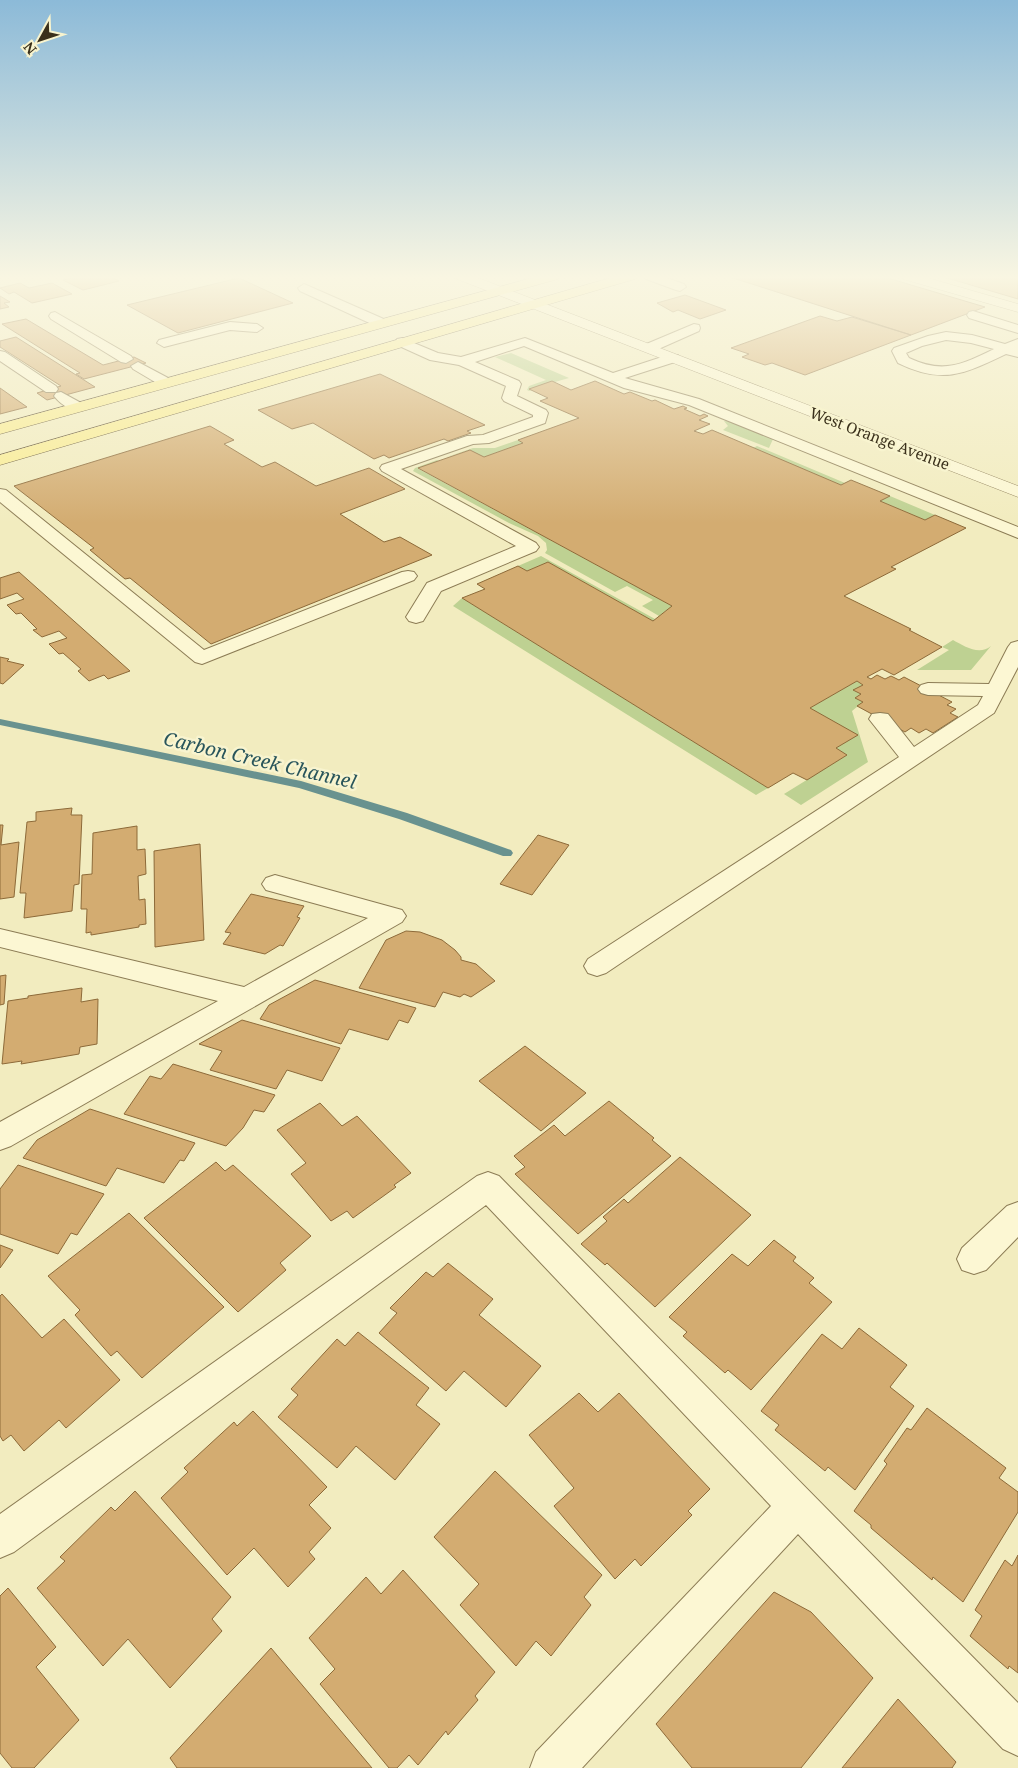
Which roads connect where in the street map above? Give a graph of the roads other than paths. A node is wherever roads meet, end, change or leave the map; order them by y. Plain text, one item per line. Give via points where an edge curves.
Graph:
1 (5, 359) edge
2 (126, 359) edge
3 (251, 359) edge
4 (346, 359) edge
5 (445, 359) edge
6 (470, 359) edge
7 (565, 359) edge
8 (671, 359) edge
9 (674, 359) edge
10 (902, 359) edge
11 (989, 359) edge
12 (462, 361) junction
13 (613, 378) junction
14 (165, 382) junction
15 (78, 407) junction
16 (0, 429) edge
17 (0, 460) edge
18 (1018, 492) edge
19 (0, 494) edge
20 (1018, 533) edge
21 (408, 576) dead end
22 (416, 617) dead end
23 (1018, 647) edge
24 (928, 689) dead end
25 (996, 690) junction
26 (880, 719) dead end
27 (912, 758) junction
28 (275, 884) dead end
29 (0, 938) edge
30 (597, 966) dead end
31 (247, 998) junction
32 (0, 1137) edge
33 (1018, 1216) edge
34 (974, 1260) dead end
35 (798, 1506) junction
36 (0, 1538) edge
37 (1018, 1734) edge
38 (552, 1768) edge

1 - 15 lane
2 - 14 lane
3 - 14 main road
4 - 17 main road
5 - 12 lane
6 - 12 lane
7 - 13 lane
8 - 13 lane
9 - 18 street, West Orange Avenue
10 - 11 lane via 945,372
12 - 22 lane via 514,384 509,398 541,413 540,420 388,468 530,547 434,587
13 - 20 lane via 694,402
14 - 15 main road
15 - 16 main road
19 - 21 lane via 202,658
23 - 25 lane
24 - 25 lane
25 - 27 lane via 987,709
26 - 27 lane
27 - 30 lane
28 - 31 lane via 393,916
29 - 31 lane
31 - 32 lane
33 - 34 lane
35 - 36 lane via 488,1186
35 - 37 lane
35 - 38 lane

